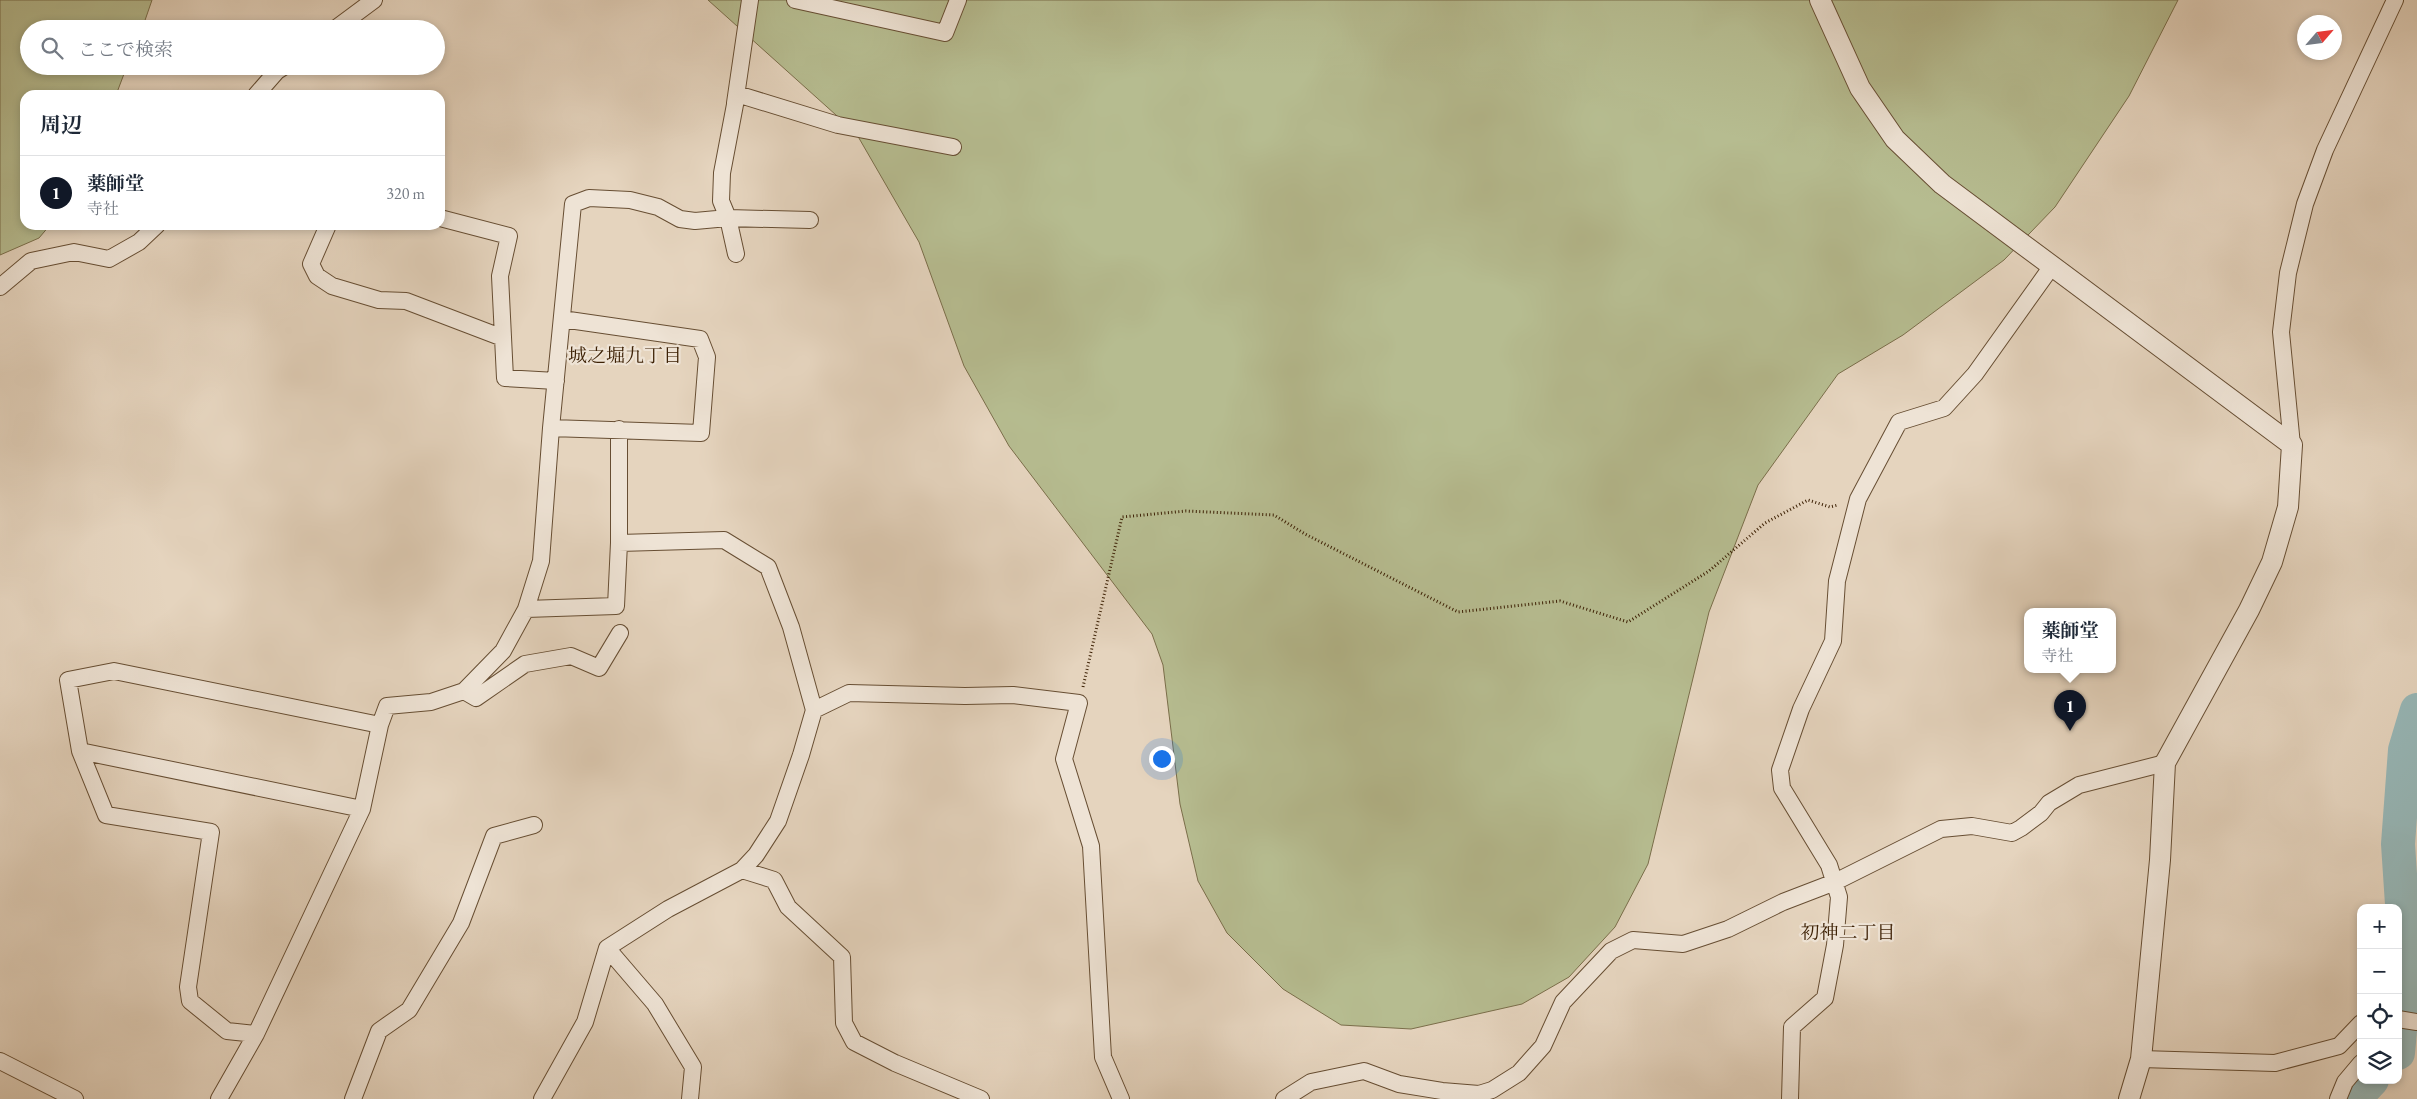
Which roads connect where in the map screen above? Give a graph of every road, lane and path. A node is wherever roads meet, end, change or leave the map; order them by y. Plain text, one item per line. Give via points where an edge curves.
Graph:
1 (374, 0) edge
2 (750, 0) edge
3 (795, 0) edge
4 (958, 0) edge
5 (1820, 0) edge
6 (2395, 0) edge
7 (347, 20) edge
8 (274, 75) edge
9 (260, 90) edge
10 (737, 94) junction
11 (953, 147) dead end
12 (728, 218) junction
13 (445, 219) edge
14 (810, 220) dead end
15 (152, 230) edge
16 (326, 230) edge
17 (736, 254) dead end
18 (2052, 266) junction
19 (0, 287) edge
20 (562, 320) junction
21 (503, 338) junction
22 (556, 381) junction
23 (551, 428) junction
24 (619, 429) junction
25 (2292, 446) junction
26 (1858, 499) junction
27 (620, 543) junction
28 (526, 609) junction
29 (620, 633) dead end
30 (464, 690) junction
31 (1079, 702) junction
32 (814, 710) junction
33 (380, 725) junction
34 (80, 750) junction
35 (2165, 763) junction
36 (362, 809) junction
37 (534, 825) dead end
38 (742, 870) junction
39 (1835, 882) junction
40 (607, 948) junction
41 (2402, 1020) edge
42 (2417, 1022) edge
43 (2357, 1027) edge
44 (256, 1034) junction
45 (2141, 1059) junction
46 (0, 1061) edge
47 (2357, 1068) edge
48 (75, 1099) edge
49 (219, 1099) edge
50 (353, 1099) edge
51 (542, 1099) edge
52 (690, 1099) edge
53 (981, 1099) edge
54 (1121, 1099) edge
55 (1284, 1099) edge
56 (1790, 1099) edge
57 (2129, 1099) edge
58 (2338, 1099) edge

1 - 7 street
2 - 10 street via 734,107
3 - 4 street via 945,33
5 - 18 street via 1860,88 1895,139 1942,184
6 - 25 street via 2325,150 2304,204 2288,273 2281,332
8 - 9 street
10 - 11 street via 838,125
10 - 12 street via 722,173 721,202
12 - 14 street
12 - 17 street
12 - 20 street via 680,219 658,207 630,200 589,198 573,204
13 - 21 street via 509,236 500,276
15 - 19 street via 139,242 109,259 74,252 32,261
16 - 21 street via 311,264 317,276 332,286 379,300 406,300
18 - 25 street
18 - 26 street via 1975,374 1944,408 1899,422
20 - 22 street
20 - 24 street via 700,339 707,357 701,433
21 - 22 street via 505,378
22 - 23 street
23 - 24 street
23 - 28 street via 542,561
24 - 27 street
25 - 35 street via 2288,507 2272,562
26 - 31 path via 1830,507 1808,500 1765,523 1709,571 1628,622 1560,601 1458,612 1274,515 1186,511 1122,517
26 - 39 street via 1837,582 1833,641 1801,709 1780,770 1782,788 1829,865
27 - 28 street via 616,606
27 - 32 street via 724,540 768,567 791,627
28 - 30 street via 503,651
29 - 30 street via 600,668 571,656 524,664 476,698
30 - 33 street via 431,702 387,706
31 - 32 street via 1013,695 850,693
31 - 54 street via 1064,759 1090,846 1103,1057
32 - 38 street via 778,821
33 - 34 street via 114,671 68,680
33 - 36 street
34 - 36 street
34 - 44 street via 106,815 212,832 188,987 190,1001 227,1031
35 - 39 street via 2080,785 2049,803 2041,813 2012,833 1972,826 1941,829
35 - 45 street via 2160,860
36 - 44 street
37 - 50 street via 494,836 462,923 409,1010 379,1031
38 - 40 street via 668,908
38 - 53 street via 774,880 788,907 842,957 844,1023 854,1042
39 - 55 street via 1783,902 1728,929 1684,944 1633,940 1611,951 1563,1002 1543,1046 1519,1073 1492,1090 1479,1094 1442,1091 1399,1084 1364,1071 1311,1082
39 - 56 street via 1839,897 1835,945 1825,998 1792,1027
40 - 51 street via 584,1022
40 - 52 street via 655,1004 693,1067
41 - 42 street
43 - 45 street via 2339,1046 2275,1063
44 - 49 street
45 - 57 street
46 - 48 street
47 - 58 street via 2345,1082

